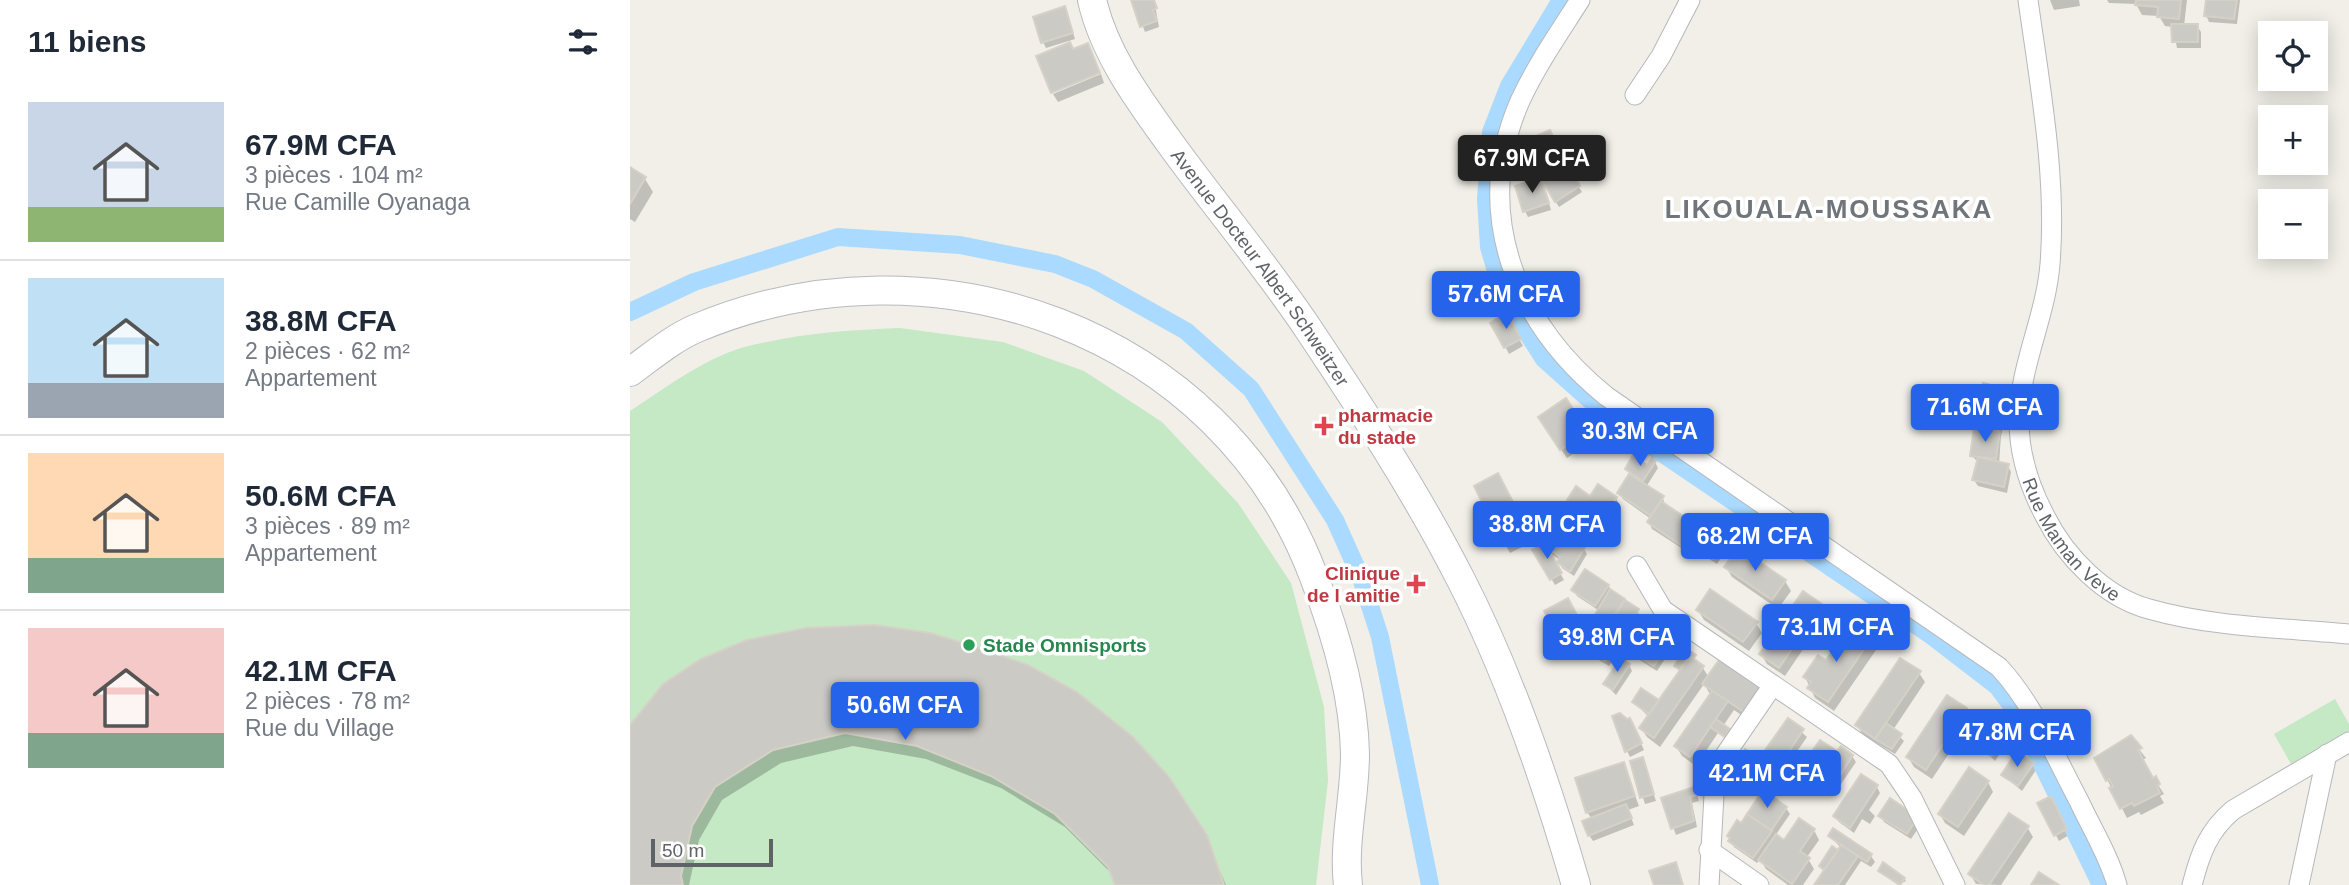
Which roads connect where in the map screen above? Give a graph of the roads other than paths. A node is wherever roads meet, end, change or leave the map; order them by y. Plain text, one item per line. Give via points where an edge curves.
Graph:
1 (1092, 0) edge
2 (1580, 0) edge
3 (1690, 0) edge
4 (2028, 0) edge
5 (1635, 95) dead end
6 (630, 372) edge
7 (1637, 566) dead end
8 (2349, 634) edge
9 (1773, 685) junction
10 (2349, 742) edge
11 (2327, 754) junction
12 (1709, 850) junction
13 (1345, 880) edge
14 (1576, 885) edge
15 (1709, 885) edge
16 (1759, 885) edge
17 (1955, 885) edge
18 (2117, 885) edge
19 (2192, 885) edge
20 (2299, 885) edge

1 - 14 main road, Avenue Docteur Albert Schweitzer via 1103,36 1131,88 1308,328 1433,527 1511,689
2 - 18 street via 1520,100 1502,158 1500,188 1507,247 1535,319 1583,377 1606,396 1999,667 2046,737
3 - 5 street
4 - 8 street, Rue Maman Veve via 2052,238 2046,293 2019,414 2019,442 2033,494 2070,556 2117,593 2147,609
6 - 13 main road via 704,326 783,299 857,289 986,301 1036,314 1103,341 1164,379 1220,428 1245,457 1303,549 1315,578 1332,631 1353,733 1354,782
7 - 9 street via 1663,610
9 - 12 street via 1714,777
9 - 17 street via 1894,769
10 - 11 street
11 - 19 street via 2218,823 2203,849
11 - 20 street
12 - 15 street
12 - 16 street

